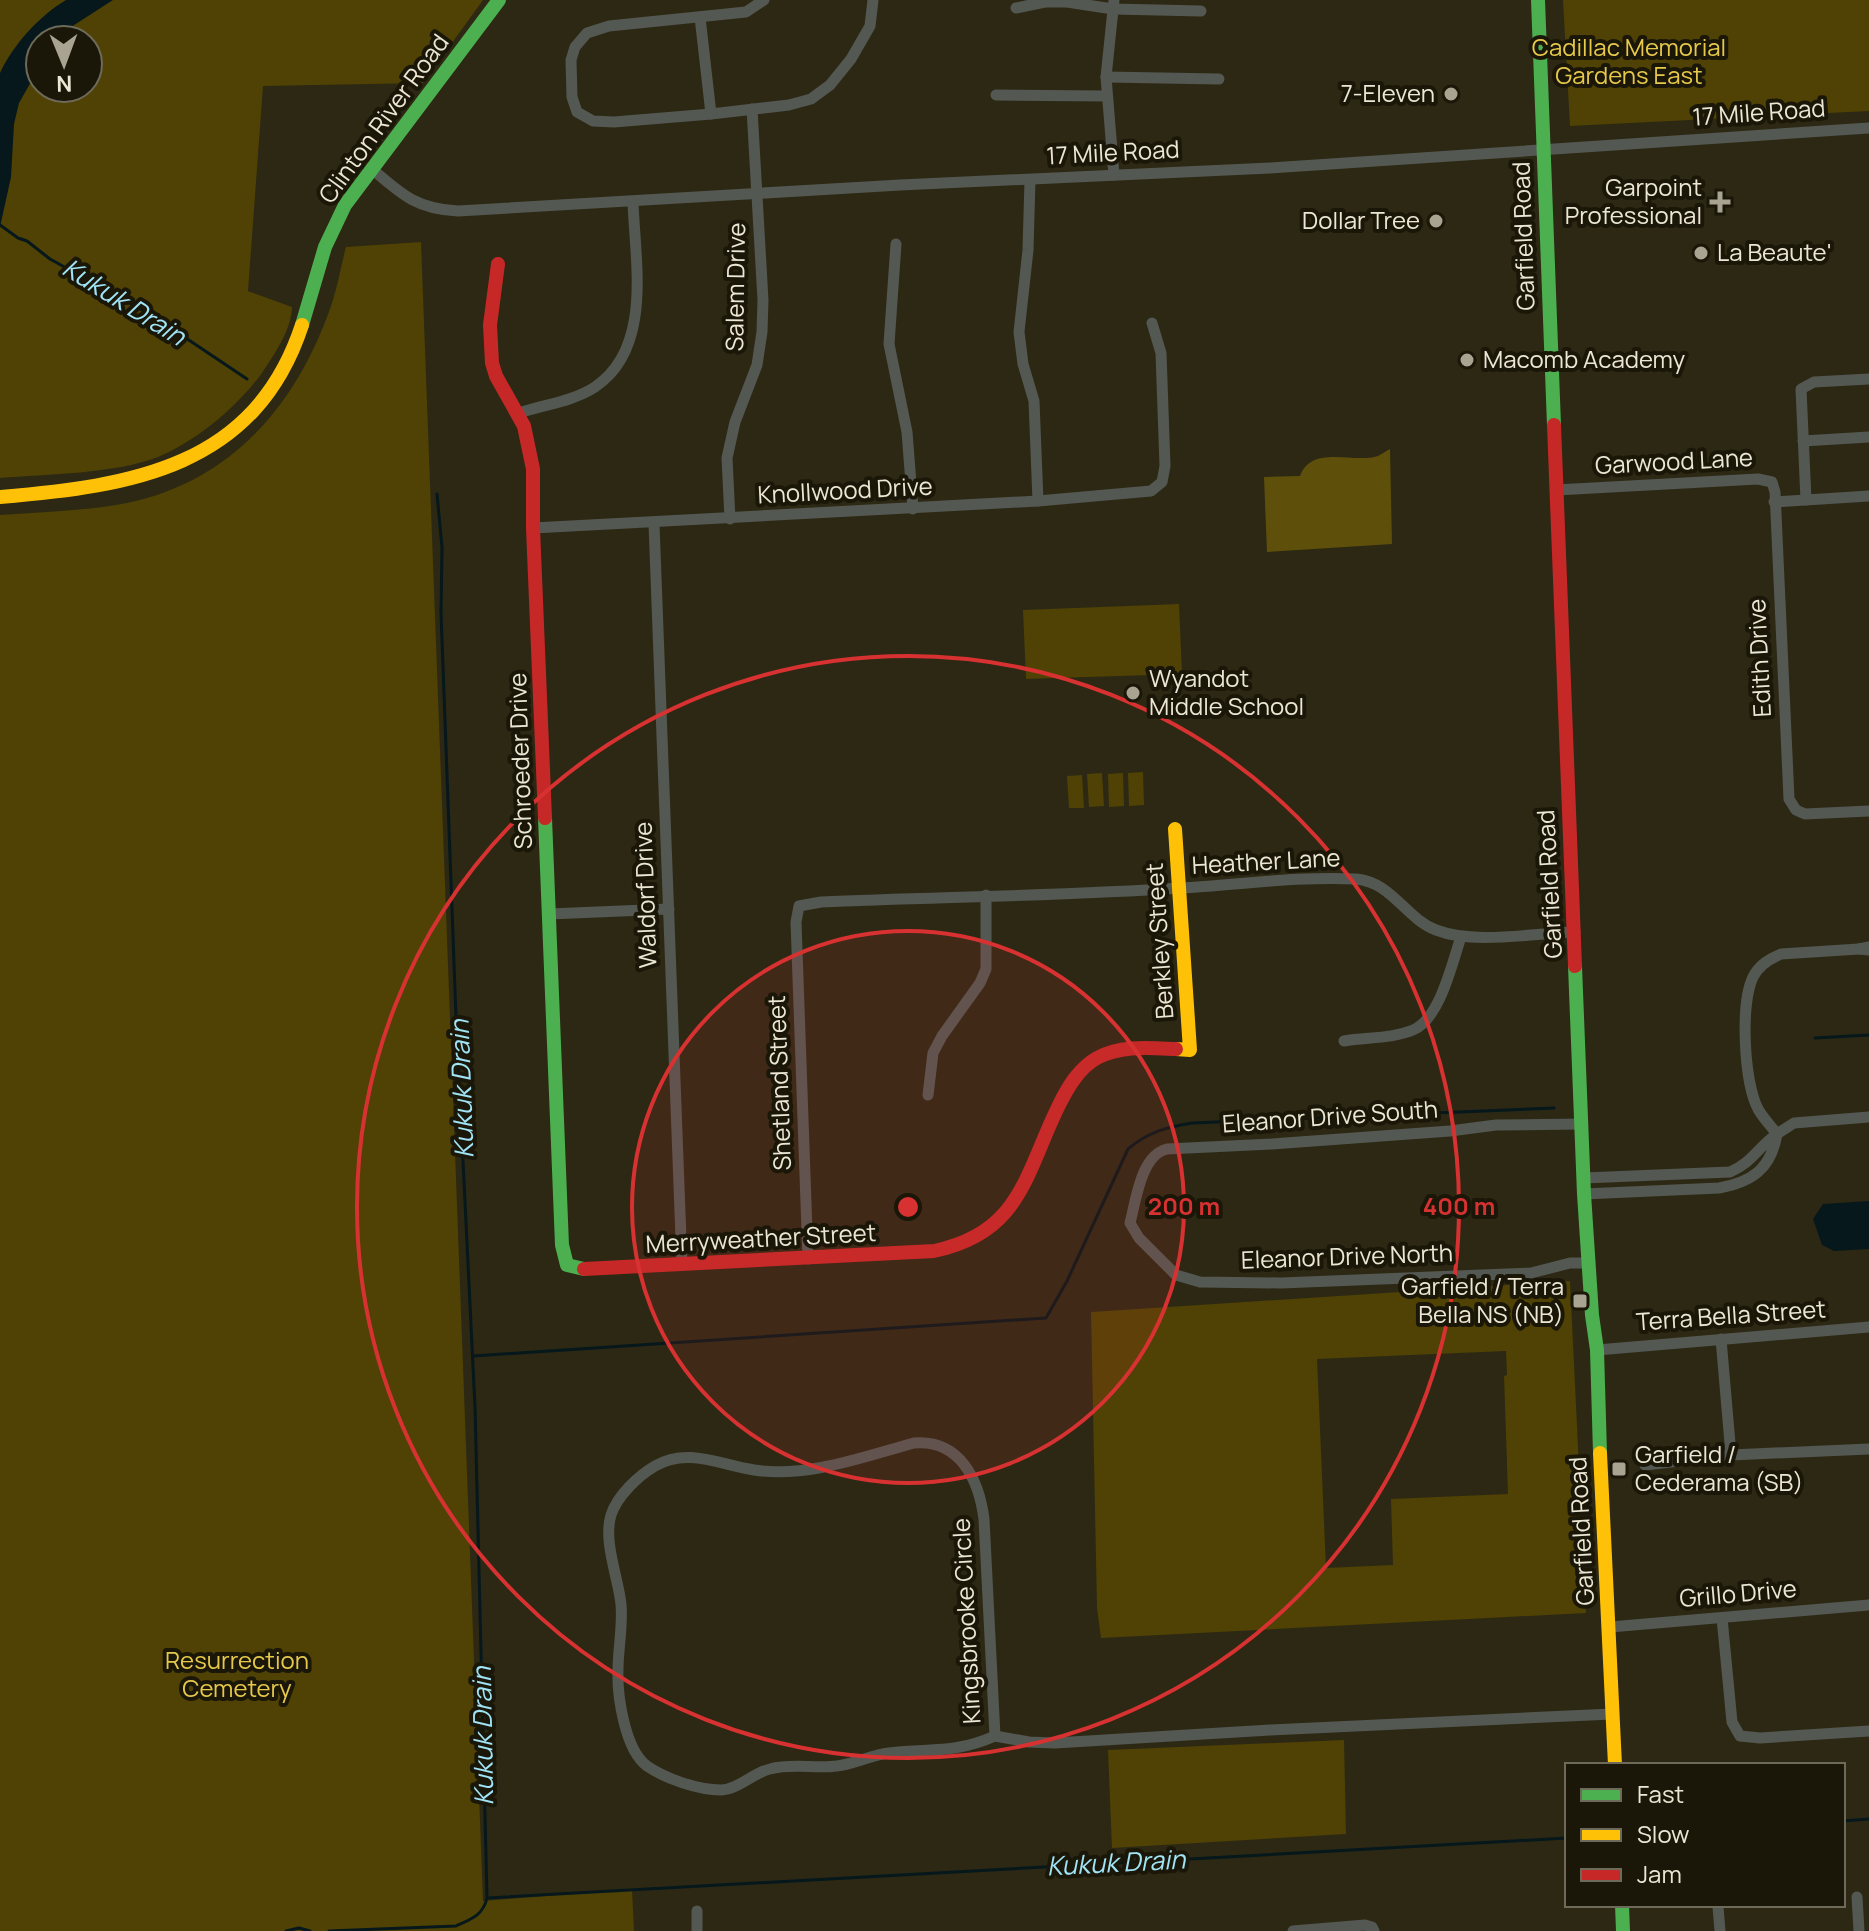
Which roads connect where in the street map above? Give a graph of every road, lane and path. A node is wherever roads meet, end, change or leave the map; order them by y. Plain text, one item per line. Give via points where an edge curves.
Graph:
1 (499, 0) edge
2 (764, 0) edge
3 (873, 0) edge
4 (1538, 0) edge
5 (1113, 4) edge
6 (1016, 8) dead end
7 (1201, 11) dead end
8 (700, 17) junction
9 (1106, 77) junction
10 (1219, 79) dead end
11 (996, 95) dead end
12 (1107, 96) junction
13 (752, 109) junction
14 (711, 114) junction
15 (1869, 128) edge
16 (1544, 151) junction
17 (372, 169) junction
18 (1114, 175) junction
19 (1030, 180) junction
20 (758, 194) junction
21 (633, 202) junction
22 (896, 244) dead end
23 (498, 264) dead end
24 (1152, 323) dead end
25 (1869, 379) edge
26 (519, 413) junction
27 (1869, 437) edge
28 (1803, 441) junction
29 (1556, 490) junction
30 (1869, 496) edge
31 (0, 497) edge
32 (1806, 500) junction
33 (1038, 501) junction
34 (1774, 502) junction
35 (913, 509) junction
36 (730, 519) junction
37 (654, 524) junction
38 (533, 528) junction
39 (1869, 811) edge
40 (1175, 829) dead end
41 (1178, 889) junction
42 (986, 895) junction
43 (799, 906) joint
44 (669, 909) junction
45 (549, 914) junction
46 (1575, 932) junction
47 (1461, 937) junction
48 (1866, 949) edge
49 (1344, 1041) dead end
50 (1190, 1050) joint
51 (928, 1095) dead end
52 (1869, 1117) edge
53 (1582, 1124) junction
54 (1777, 1134) junction
55 (1680, 1174) junction
56 (1584, 1178) junction
57 (1681, 1189) junction
58 (1584, 1194) junction
59 (1130, 1223) joint
60 (808, 1259) junction
61 (1589, 1263) junction
62 (567, 1265) joint
63 (682, 1265) junction
64 (1869, 1327) edge
65 (1721, 1339) junction
66 (1597, 1350) junction
67 (1869, 1449) edge
68 (1731, 1455) junction
69 (1645, 1465) dead end
70 (1869, 1605) edge
71 (1722, 1618) junction
72 (1610, 1627) junction
73 (1612, 1714) junction
74 (1869, 1731) edge
75 (995, 1736) junction
76 (1615, 1763) edge
77 (1857, 1897) dead end
78 (1622, 1907) edge
79 (1718, 1907) dead end
80 (697, 1911) dead end
81 (1373, 1929) edge
82 (697, 1931) edge
83 (1293, 1931) edge
84 (1623, 1931) edge
85 (1720, 1931) edge
86 (1859, 1931) edge

1 - 17 street, Clinton River Road
2 - 8 street via 746,12
3 - 13 street via 866,36 829,86 802,102
4 - 16 street, Garfield Road
5 - 6 street via 1045,2
5 - 7 street
5 - 9 street
8 - 14 street
8 - 14 street via 587,33 572,53 572,97 580,114 597,122
9 - 10 street
9 - 12 street
11 - 12 street
12 - 18 street
13 - 14 street
13 - 20 street, Salem Drive
15 - 16 street, 17 Mile Road
16 - 18 street, 17 Mile Road
16 - 29 street, Garfield Road
17 - 21 street, 17 Mile Road via 411,201 438,210
17 - 31 street, Clinton River Road via 337,219 292,352 243,419 203,451 152,476 103,487
18 - 19 street, 17 Mile Road
19 - 20 street, 17 Mile Road
19 - 33 street via 1019,332 1034,401
20 - 21 street, 17 Mile Road
20 - 36 street, Salem Drive via 761,341 727,458
21 - 26 street via 636,308 623,358 594,388
22 - 35 street via 889,344 907,432
23 - 26 street, Schroeder Drive via 488,315 492,364
24 - 33 street, Knollwood Drive via 1161,353 1165,466 1159,487 1144,493
25 - 28 street via 1803,386
26 - 38 street, Schroeder Drive via 531,448
27 - 28 street
28 - 32 street
29 - 34 street, Garwood Lane via 1767,479 1774,487
29 - 46 street, Garfield Road
30 - 32 street
32 - 34 street
33 - 35 street, Knollwood Drive
34 - 39 street, Edith Drive via 1788,793 1796,810 1813,814
35 - 36 street, Knollwood Drive
36 - 37 street, Knollwood Drive
37 - 38 street, Knollwood Drive
37 - 44 street, Waldorf Drive
38 - 45 street, Schroeder Drive
40 - 41 street, Berkley Street
41 - 42 street, Heather Lane
41 - 47 street, Heather Lane via 1320,878 1361,880 1384,889 1433,929
41 - 50 street, Berkley Street
42 - 43 street, Heather Lane
42 - 51 street via 986,969 933,1053
43 - 60 street, Shetland Street
44 - 45 street
44 - 63 street, Waldorf Drive
45 - 62 street, Schroeder Drive
46 - 47 street, Heather Lane
46 - 53 street, Garfield Road
47 - 49 street via 1436,1009 1417,1029
48 - 54 street via 1781,954 1759,968 1748,991 1747,1055 1758,1108
50 - 60 street, Merryweather Street via 1114,1052 1088,1063 1059,1103 1015,1201 987,1232 951,1249
52 - 54 street via 1794,1123
53 - 56 street, Garfield Road
53 - 59 street, Eleanor Drive South via 1496,1125 1161,1150 1150,1160
54 - 55 street via 1747,1165 1730,1172
54 - 57 street via 1774,1152 1758,1173 1740,1184
55 - 56 street
55 - 57 street
56 - 58 street, Garfield Road
57 - 58 street
58 - 61 street, Garfield Road
59 - 61 street, Eleanor Drive North via 1176,1275 1200,1282 1531,1273
60 - 63 street, Merryweather Street
61 - 66 street, Garfield Road
62 - 63 street, Merryweather Street via 589,1270
64 - 65 street, Terra Bella Street
65 - 66 street, Terra Bella Street
65 - 68 street
66 - 72 street, Garfield Road
67 - 68 street
68 - 69 street
70 - 71 street, Grillo Drive
71 - 72 street, Grillo Drive
71 - 74 street via 1732,1722 1740,1736
72 - 73 street, Garfield Road
73 - 75 street via 1042,1743
73 - 76 street, Garfield Road
75 - 75 street, Kingsbrooke Circle via 981,1498 968,1469 943,1447 914,1443 783,1472 681,1457 651,1469 617,1503 609,1533 622,1617 619,1694 633,1749 651,1768 686,1783 724,1790 768,1769 839,1766 886,1753 943,1751
77 - 86 street
78 - 84 street
79 - 85 street
80 - 82 street
81 - 83 street via 1365,1925

